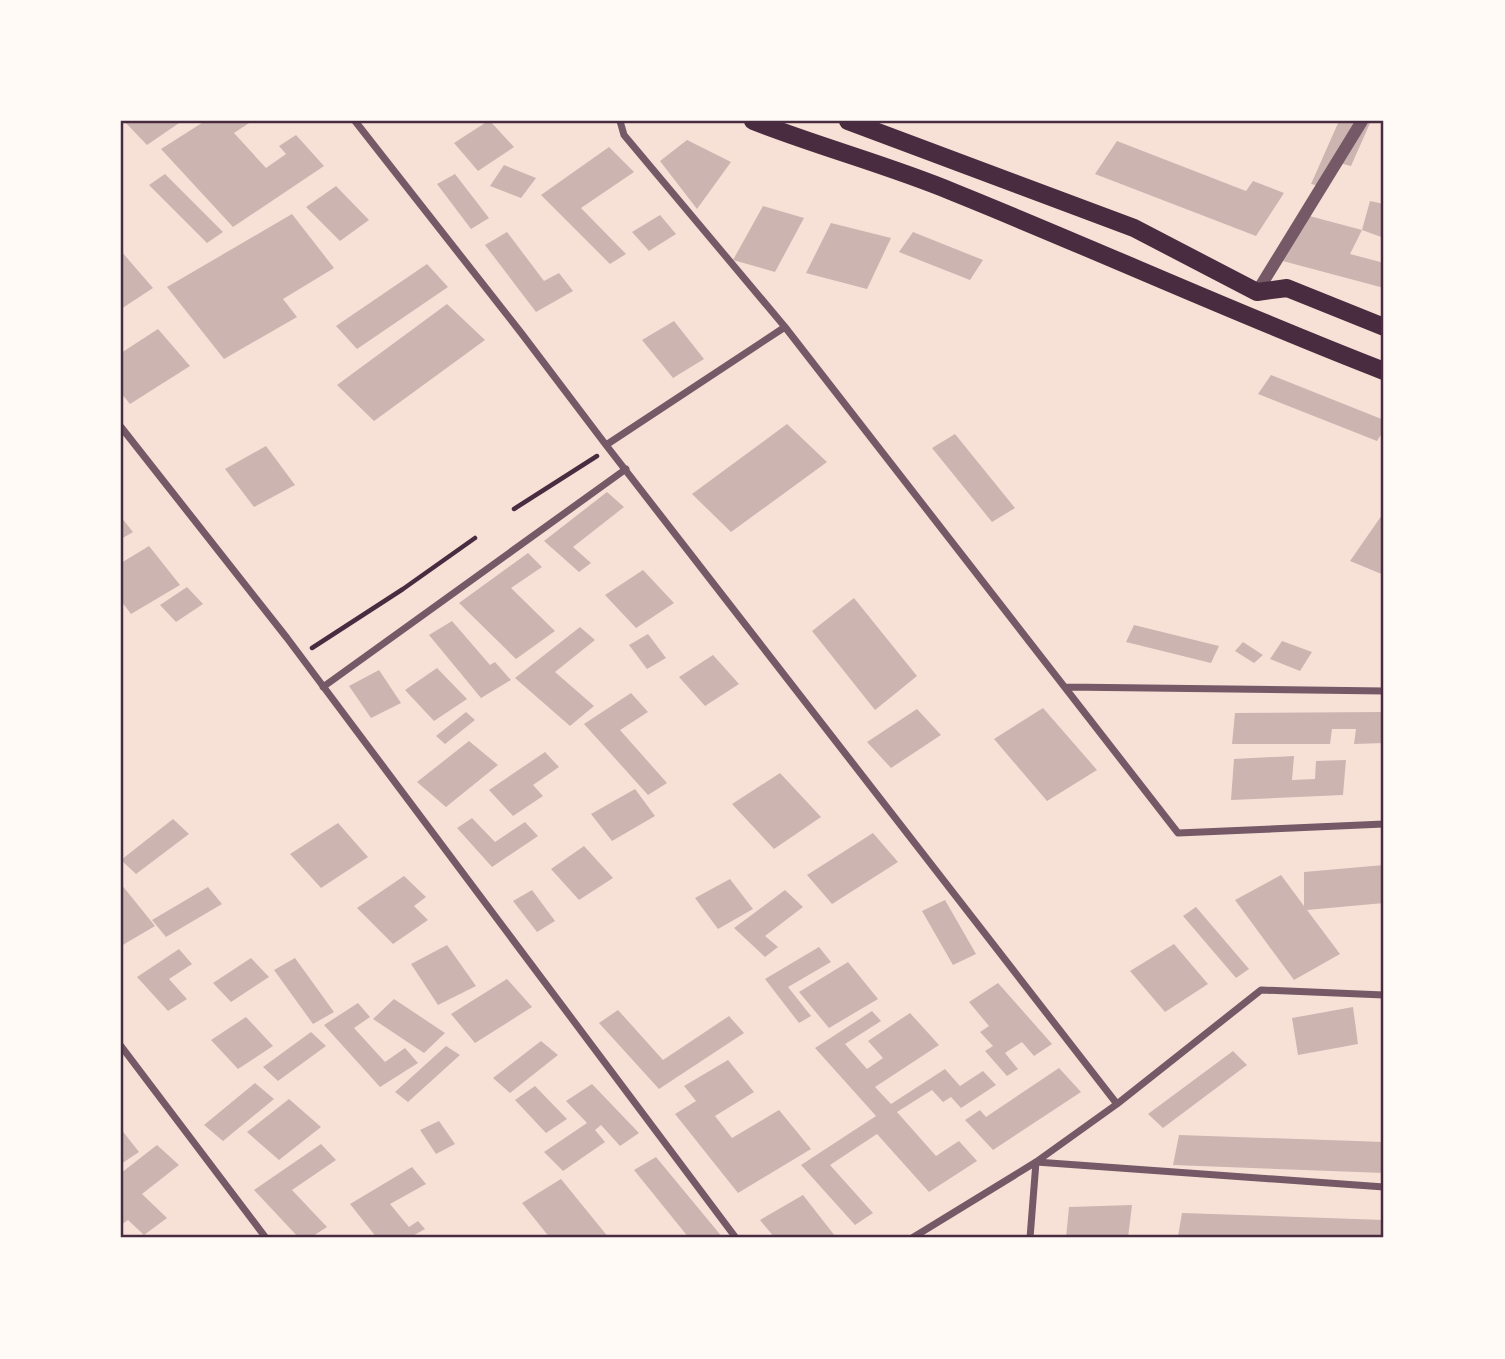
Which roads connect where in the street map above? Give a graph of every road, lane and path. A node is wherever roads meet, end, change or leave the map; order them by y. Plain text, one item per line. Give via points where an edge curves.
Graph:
1 (355, 121) edge
2 (620, 121) edge
3 (753, 121) edge
4 (848, 121) edge
5 (1362, 121) edge
6 (961, 163) junction
7 (951, 191) junction
8 (1257, 292) junction
9 (785, 327) junction
10 (1384, 327) edge
11 (1384, 372) edge
12 (121, 426) edge
13 (608, 447) junction
14 (625, 469) junction
15 (514, 509) dead end
16 (475, 538) dead end
17 (300, 656) junction
18 (323, 687) junction
19 (1065, 687) junction
20 (1384, 691) edge
21 (1384, 824) edge
22 (1384, 995) edge
23 (121, 1046) edge
24 (1117, 1104) junction
25 (1035, 1162) junction
26 (1384, 1187) edge
27 (266, 1238) edge
28 (736, 1238) edge
29 (912, 1238) edge
30 (1030, 1238) edge

1 - 13 street
2 - 9 street via 624,135
3 - 7 main road
4 - 6 main road
5 - 8 street
6 - 7 main road
6 - 8 main road via 1134,228
7 - 11 main road
8 - 10 main road via 1287,288
9 - 13 street
9 - 19 street
12 - 17 street
13 - 14 street
13 - 15 path
14 - 18 street
14 - 24 street
16 - 17 path
17 - 18 street
18 - 28 street
19 - 20 street
19 - 21 street via 1178,833
22 - 24 street via 1261,990
23 - 27 street
24 - 25 street
25 - 26 street
25 - 29 street
25 - 30 street

